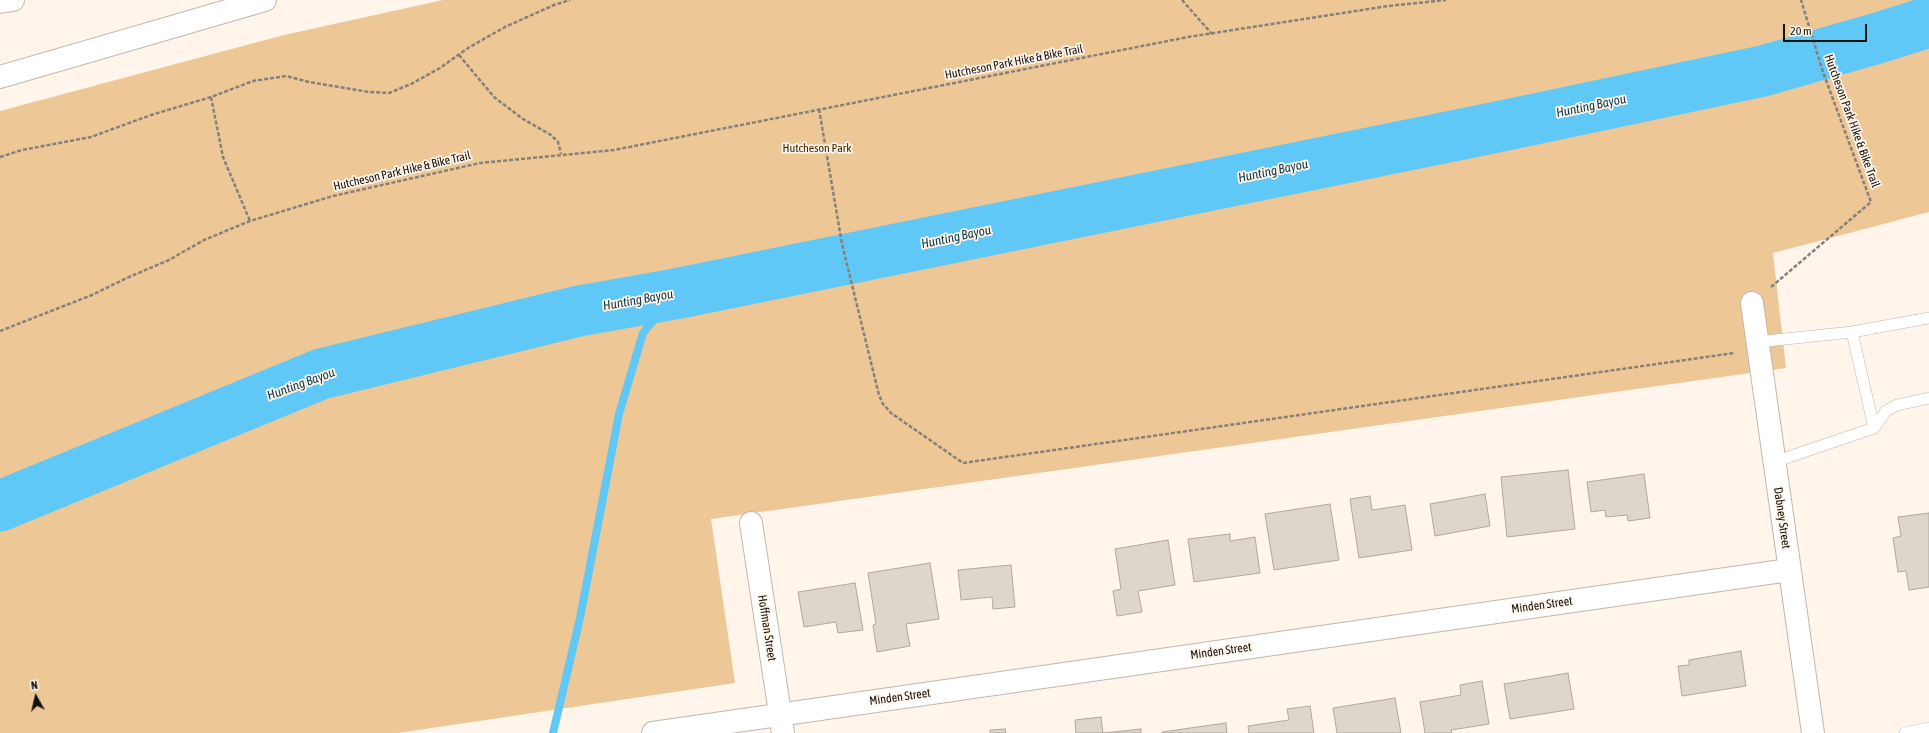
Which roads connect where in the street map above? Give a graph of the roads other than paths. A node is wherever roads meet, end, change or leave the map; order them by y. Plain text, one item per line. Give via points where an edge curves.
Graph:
1 (13, 0) edge
2 (265, 0) edge
3 (0, 2) edge
4 (0, 77) edge
5 (1752, 303) road end
6 (1929, 318) edge
7 (1852, 332) junction
8 (1758, 346) junction
9 (1929, 398) edge
10 (1874, 428) junction
11 (1774, 462) junction
12 (751, 523) dead end
13 (1789, 570) junction
14 (782, 723) edge
15 (1929, 728) edge
16 (653, 733) edge
17 (1813, 733) edge
18 (1905, 733) edge

1 - 3 main road
2 - 4 main road
5 - 8 main road, Dabney Street
6 - 7 lane
7 - 8 lane
7 - 10 lane
8 - 11 main road, Dabney Street
9 - 10 lane via 1897,405 1886,411
10 - 11 lane
11 - 13 main road, Dabney Street
12 - 14 main road, Hoffman Street
13 - 14 main road, Minden Street
13 - 17 main road, Dabney Street
14 - 16 main road, Minden Street
15 - 18 lane

